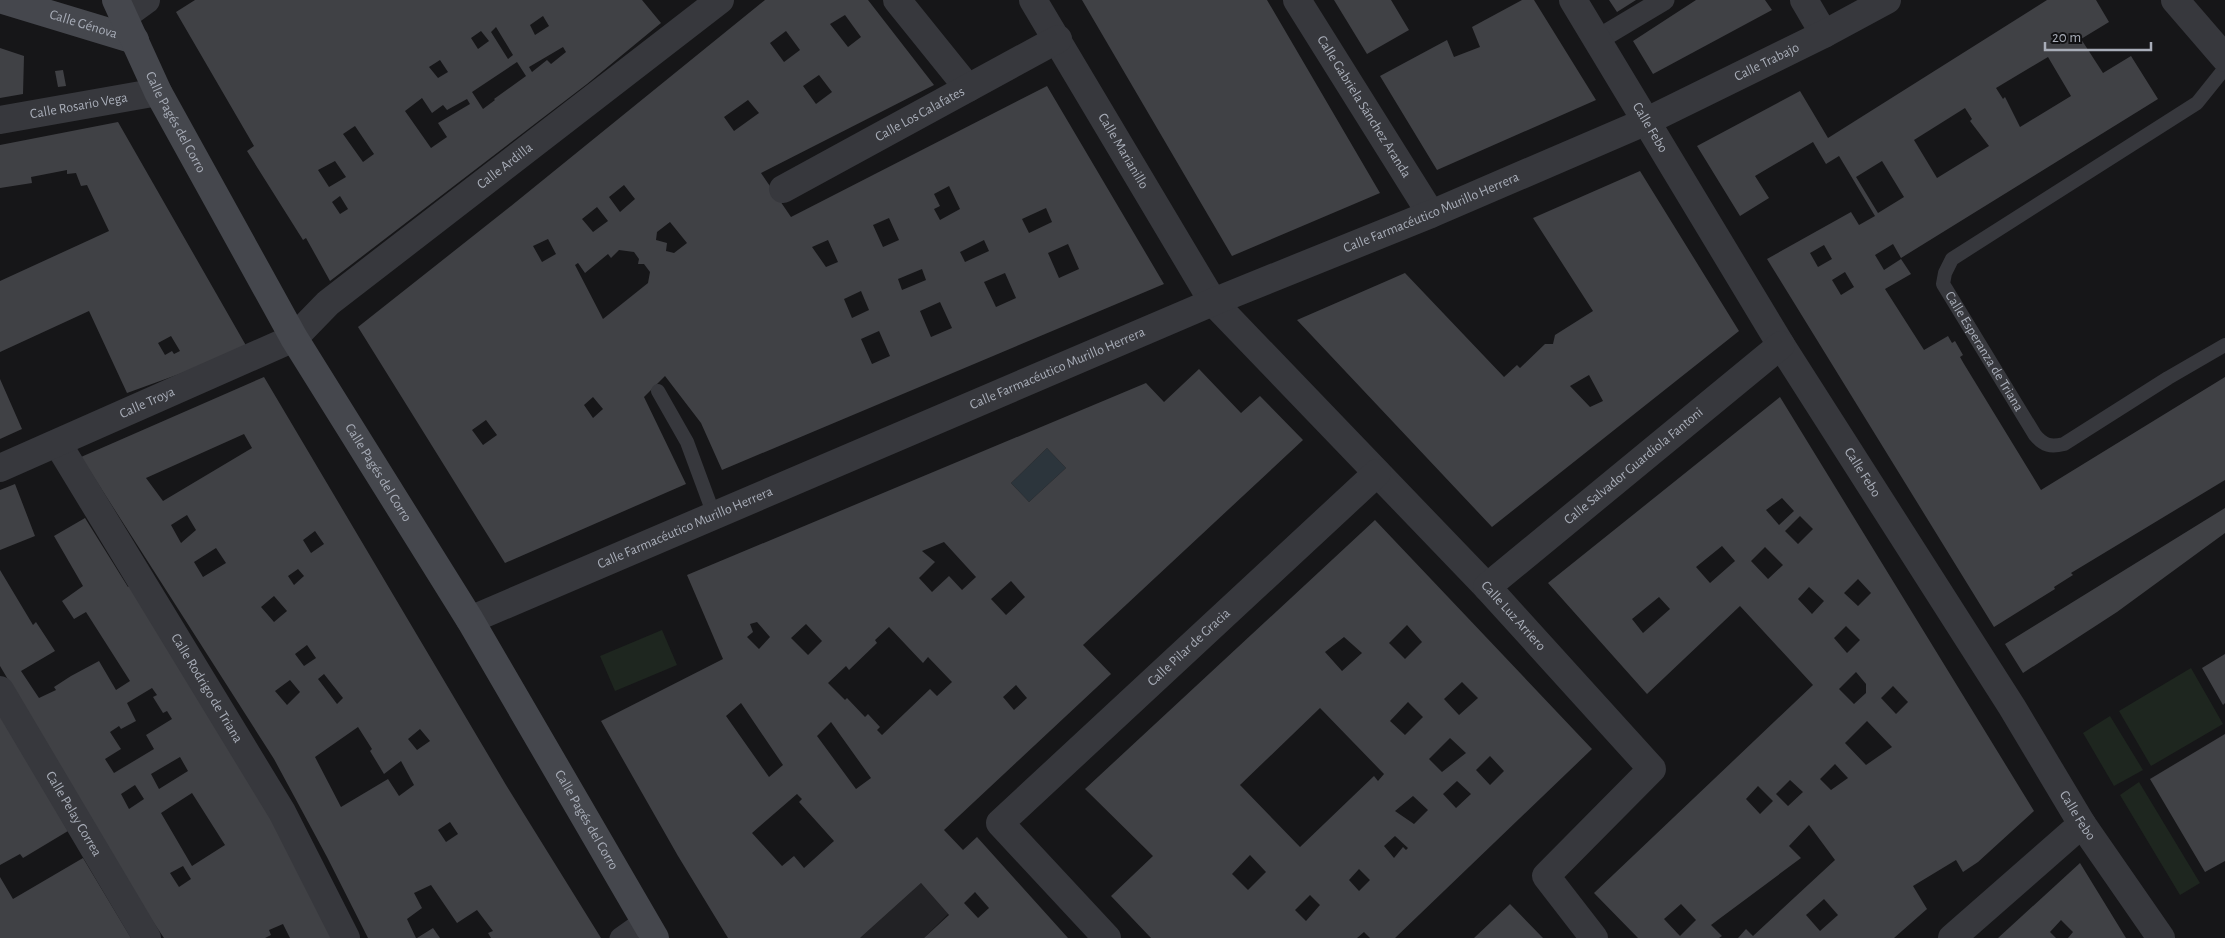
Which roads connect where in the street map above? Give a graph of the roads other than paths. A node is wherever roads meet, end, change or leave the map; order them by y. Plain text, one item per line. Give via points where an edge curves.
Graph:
1 (3, 0) edge
2 (146, 0) edge
3 (720, 0) edge
4 (897, 0) edge
5 (1034, 0) edge
6 (1297, 0) edge
7 (1573, 0) edge
8 (1664, 0) edge
9 (1804, 0) edge
10 (1887, 0) edge
11 (2174, 0) edge
12 (120, 8) edge
13 (1824, 34) junction
14 (1058, 39) junction
15 (135, 40) junction
16 (1598, 40) junction
17 (2225, 58) edge
18 (2225, 68) edge
19 (968, 88) junction
20 (158, 92) junction
21 (0, 120) edge
22 (1647, 121) junction
23 (783, 189) dead end
24 (1431, 214) junction
25 (1213, 302) junction
26 (294, 338) junction
27 (1781, 345) junction
28 (2225, 345) edge
29 (658, 391) dead end
30 (58, 444) junction
31 (0, 468) edge
32 (1377, 473) junction
33 (714, 516) junction
34 (1487, 587) junction
35 (470, 620) junction
36 (0, 690) edge
37 (2082, 824) junction
38 (650, 930) edge
39 (146, 938) edge
40 (346, 938) edge
41 (620, 938) edge
42 (1107, 938) edge
43 (1594, 938) edge
44 (1952, 938) edge
45 (2161, 938) edge

1 - 15 main road, Calle Génova
2 - 12 street
3 - 26 street, Calle Ardilla via 328,303
4 - 19 street
5 - 14 street, Calle Marianillo
6 - 24 street, Calle Gabriela Sánchez Aranda
7 - 16 street, Calle Febo
8 - 16 street
9 - 13 street
10 - 13 street, Calle Trabajo
11 - 17 street
12 - 15 main road, Calle Pagés del Corro
13 - 22 street, Calle Trabajo
14 - 19 street, Calle Los Calafates
14 - 25 street, Calle Marianillo
15 - 20 main road, Calle Pagés del Corro
16 - 22 street, Calle Febo
18 - 28 lane, Calle Esperanza de Triana via 2197,102 1952,259 1943,284 2035,435 2045,445 2064,444
19 - 23 street, Calle Los Calafates
20 - 21 street, Calle Rosario Vega
20 - 26 main road, Calle Pagés del Corro
22 - 24 street, Calle Farmacéutico Murillo Herrera
22 - 27 street, Calle Febo
24 - 25 street, Calle Farmacéutico Murillo Herrera
25 - 32 street, Calle Luz Arriero
25 - 33 street, Calle Farmacéutico Murillo Herrera
26 - 30 street, Calle Troya
26 - 35 main road, Calle Pagés del Corro
27 - 34 street, Calle Salvador Guardiola Fantoni
27 - 37 street, Calle Febo via 2012,707
29 - 33 lane via 687,442
30 - 31 street, Calle Troya
30 - 40 street, Calle Rodrigo de Triana via 282,812
32 - 34 street, Calle Luz Arriero
32 - 42 street, Calle Pilar de Gracia via 1000,822
33 - 35 street, Calle Farmacéutico Murillo Herrera
34 - 43 street, Calle Luz Arriero via 1652,769 1546,876
35 - 38 main road, Calle Pagés del Corro
36 - 39 street, Calle Pelay Correa
37 - 44 street
37 - 45 street, Calle Febo
38 - 41 street

